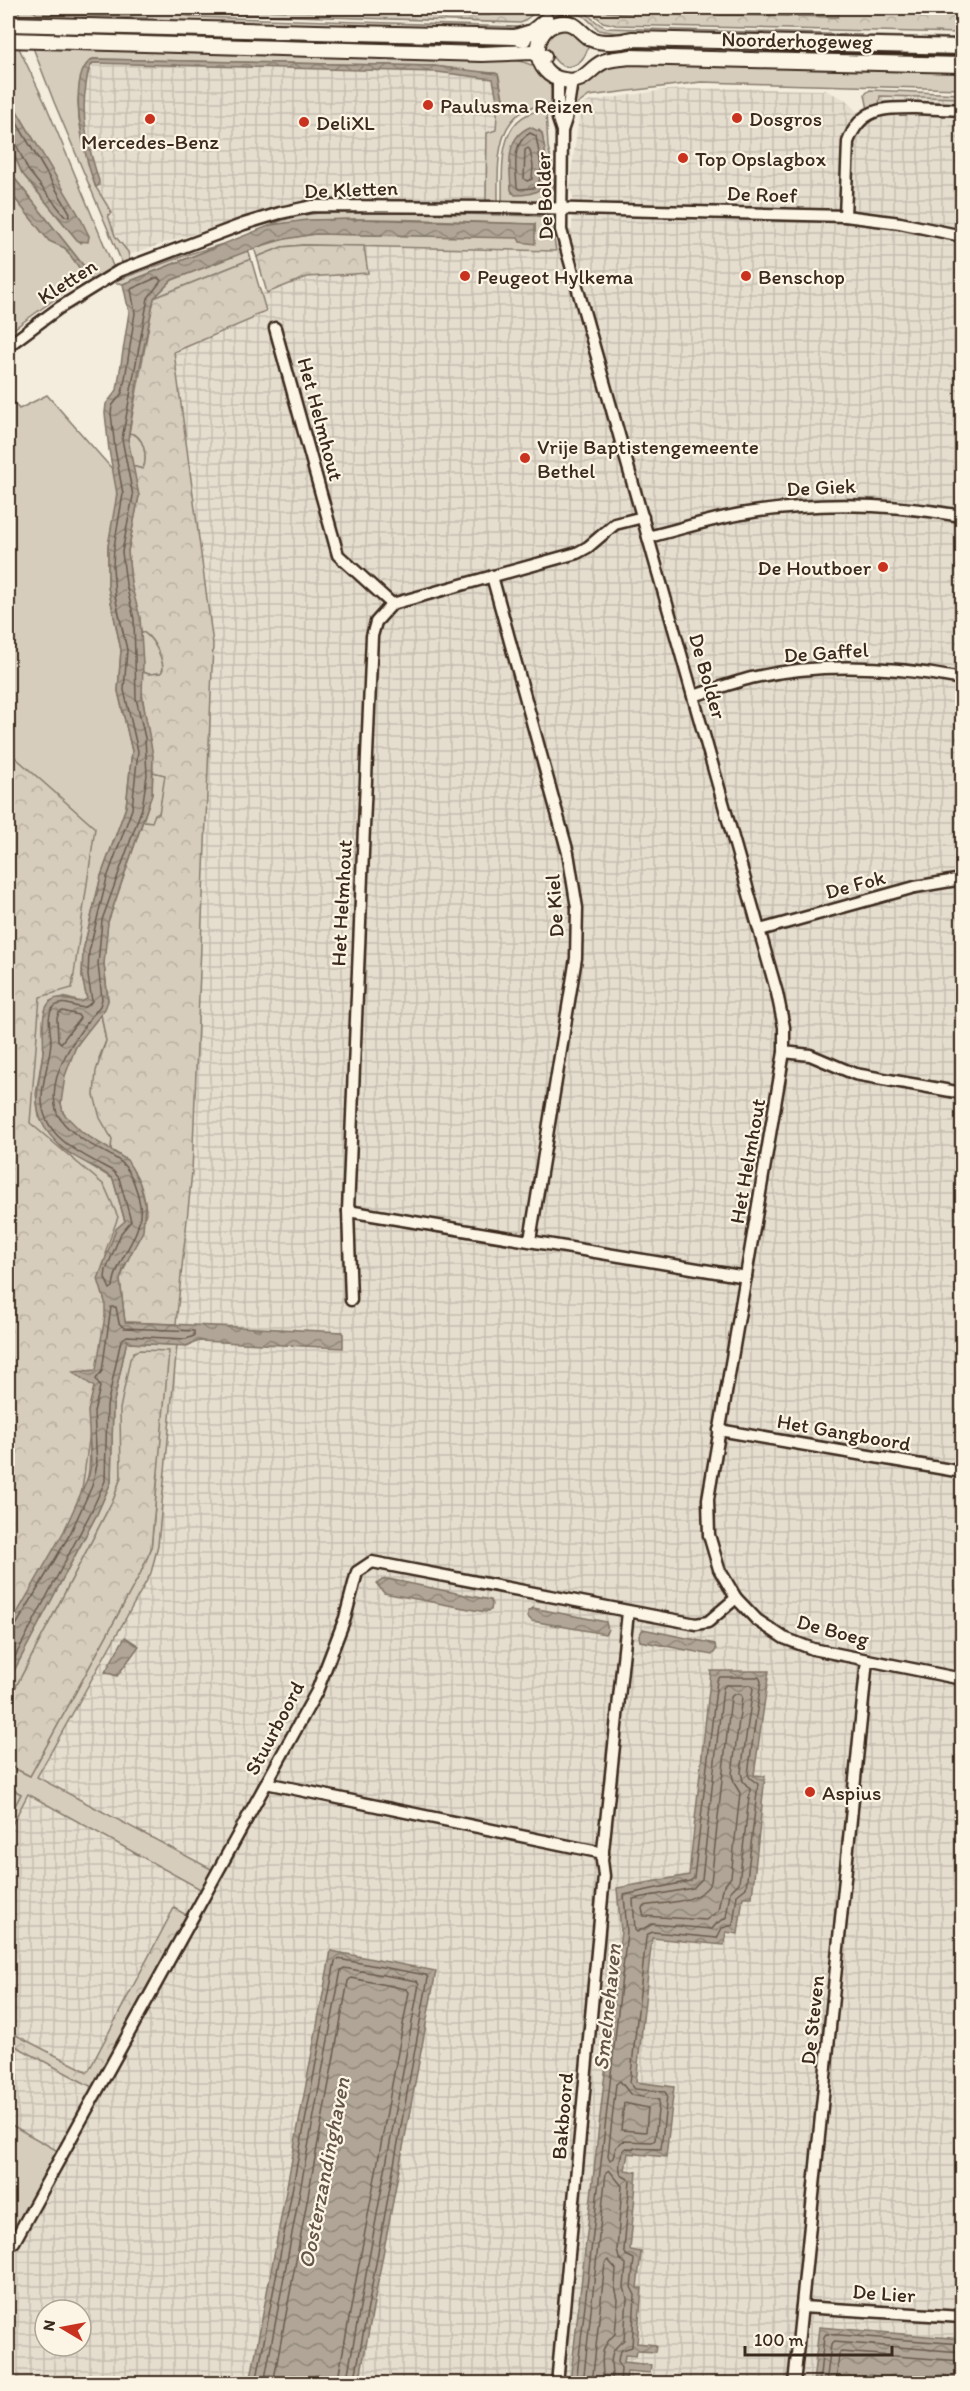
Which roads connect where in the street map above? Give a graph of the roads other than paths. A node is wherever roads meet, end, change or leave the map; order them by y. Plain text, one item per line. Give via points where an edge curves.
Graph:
1 (8, 24) edge
2 (538, 32) junction
3 (594, 37) junction
4 (8, 40) edge
5 (963, 47) edge
6 (537, 56) junction
7 (595, 61) junction
8 (963, 65) edge
9 (568, 78) junction
10 (963, 110) edge
11 (559, 208) junction
12 (845, 216) junction
13 (963, 236) edge
14 (119, 271) joint
15 (275, 328) dead end
16 (8, 346) edge
17 (643, 516) junction
18 (963, 516) edge
19 (648, 537) junction
20 (492, 576) junction
21 (392, 604) junction
22 (963, 679) edge
23 (693, 696) junction
24 (963, 879) edge
25 (760, 930) junction
26 (784, 1052) junction
27 (963, 1093) edge
28 (348, 1211) junction
29 (530, 1240) junction
30 (746, 1277) junction
31 (351, 1300) dead end
32 (719, 1430) junction
33 (963, 1472) edge
34 (736, 1598) junction
35 (628, 1612) junction
36 (867, 1660) junction
37 (963, 1679) edge
38 (266, 1783) junction
39 (603, 1853) junction
40 (14, 2242) dead end
41 (802, 2307) junction
42 (963, 2317) edge
43 (557, 2384) edge
44 (794, 2384) edge

1 - 2 main road via 515,37
2 - 3 main road via 545,20 563,14 582,20
2 - 6 main road
3 - 5 main road, Noorderhogeweg
3 - 7 main road
4 - 6 main road via 498,54 507,51
6 - 9 main road
7 - 8 main road, Noorderhogeweg via 630,57
7 - 9 main road via 589,74
9 - 11 street, De Bolder via 558,119 562,131
10 - 12 street via 888,108 862,119 848,142
11 - 12 street, De Roef
11 - 14 street, De Kletten via 313,207 280,213
11 - 17 street, De Bolder via 571,272
12 - 13 street, De Roef
14 - 16 street, Kletten
15 - 21 street, Het Helmhout via 338,555
17 - 19 street, De Bolder
17 - 20 street via 615,524 578,553
18 - 19 street, De Giek via 869,504 816,504 746,513
19 - 23 street, De Bolder
20 - 21 street
20 - 29 street, De Kiel via 568,853 577,908 576,958
21 - 28 street, Het Helmhout via 376,622 372,636
22 - 23 street, De Gaffel via 861,666 752,678
23 - 25 street, De Bolder
24 - 25 street, De Fok
25 - 26 street, De Bolder via 784,1027
26 - 27 street via 810,1055 855,1074
26 - 30 street, Het Helmhout
28 - 29 street
28 - 31 street, Het Helmhout
29 - 30 street
30 - 32 street, Het Helmhout
32 - 33 street, Het Gangboord
32 - 34 street, De Boeg via 708,1499 709,1535 719,1569
34 - 35 street, Stuurboord via 708,1622 696,1624
34 - 36 street, De Boeg via 757,1620 784,1638 813,1650
35 - 38 street, Stuurboord via 372,1562 357,1572 345,1618 317,1691
35 - 39 street, Bakboord
36 - 37 street, De Boeg
36 - 41 street, De Steven
38 - 39 street
38 - 40 street, Stuurboord
39 - 43 street, Bakboord
41 - 42 street, De Lier
41 - 44 street, De Steven

